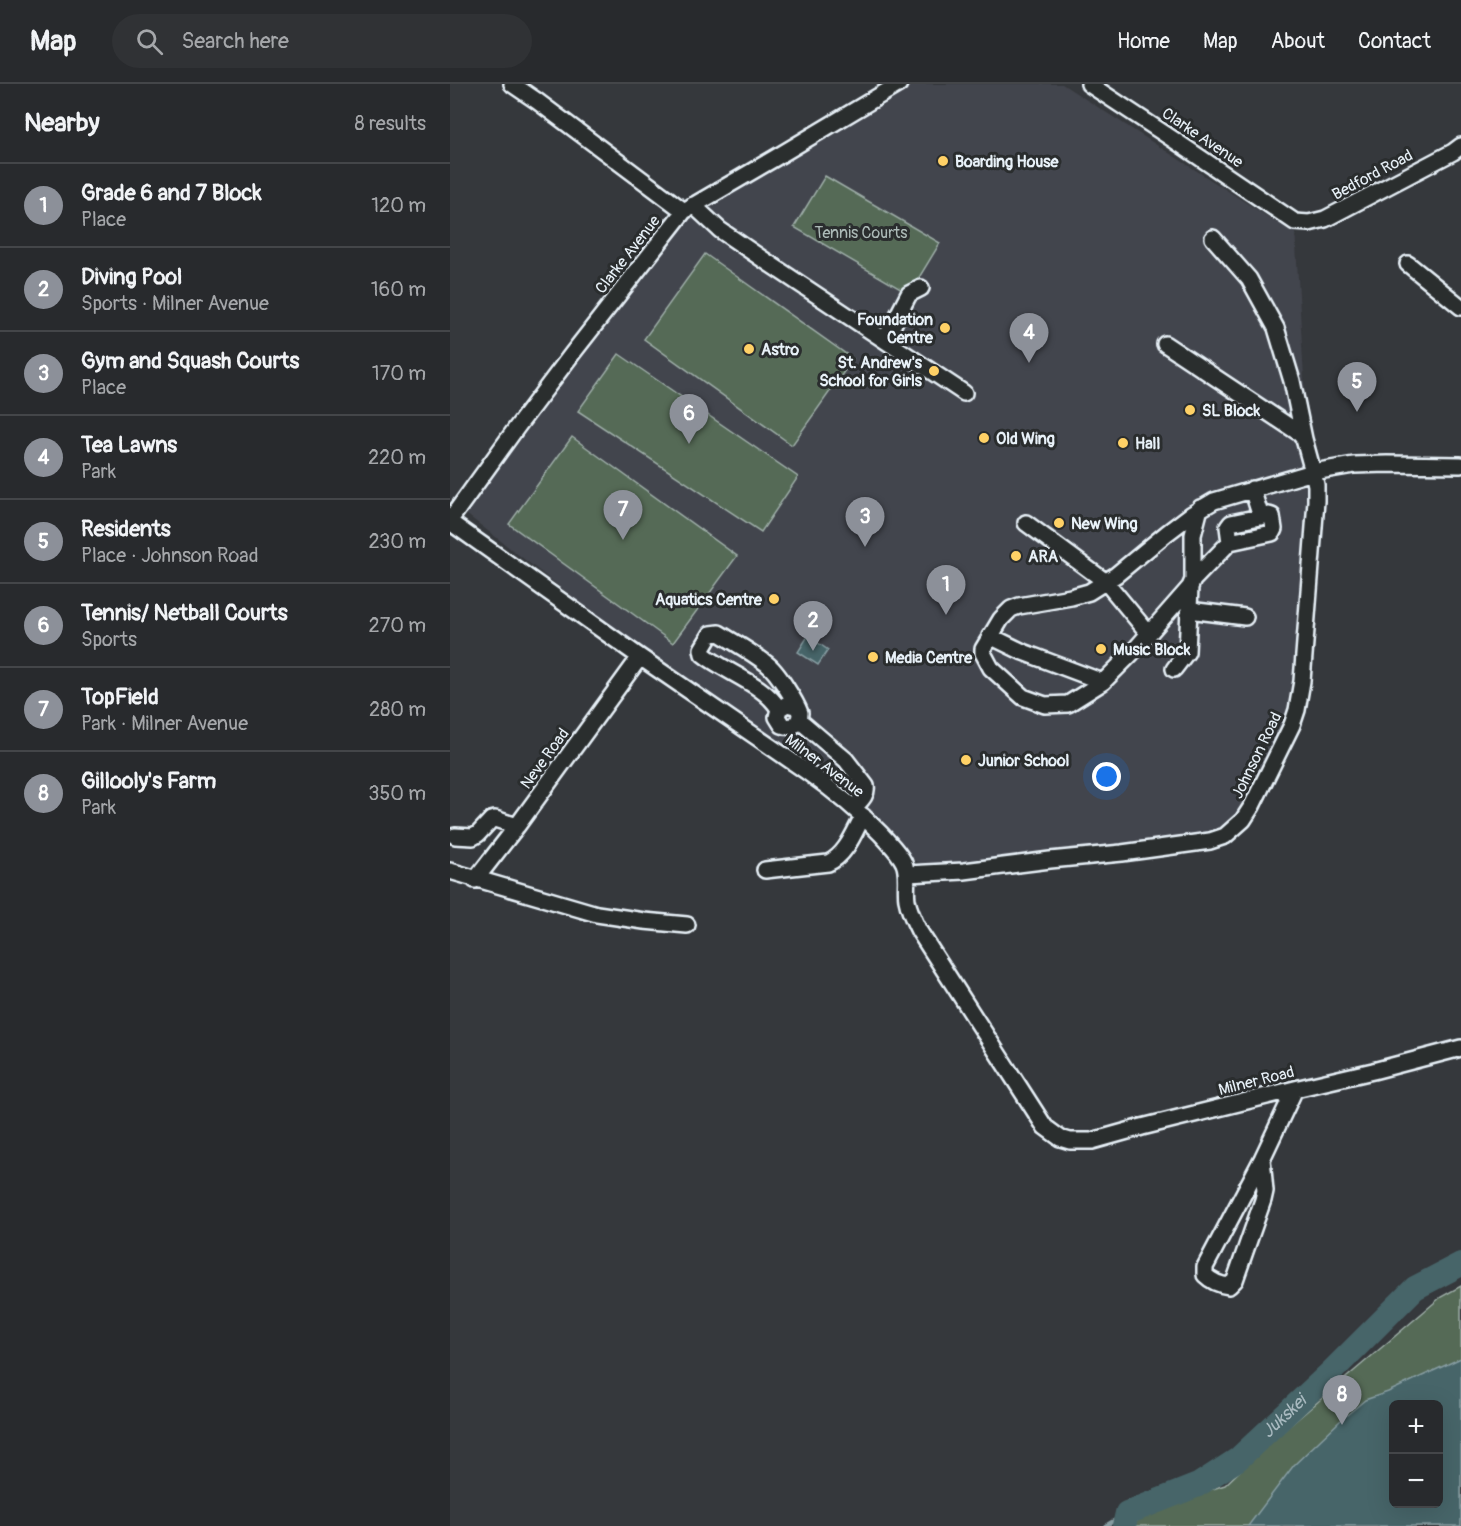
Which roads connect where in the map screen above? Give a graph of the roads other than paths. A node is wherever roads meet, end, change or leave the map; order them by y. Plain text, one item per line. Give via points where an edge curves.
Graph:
1 (512, 84) edge
2 (899, 84) edge
3 (1089, 84) edge
4 (1458, 152) edge
5 (688, 208) junction
6 (1296, 222) joint
7 (1213, 238) dead end
8 (1408, 264) dead end
9 (921, 288) dead end
10 (1461, 307) edge
11 (885, 340) junction
12 (1165, 344) dead end
13 (964, 393) dead end
14 (1304, 439) junction
15 (1461, 465) edge
16 (1313, 472) junction
17 (1252, 489) junction
18 (1200, 508) junction
19 (450, 521) edge
20 (1026, 523) dead end
21 (1106, 582) junction
22 (1192, 584) junction
23 (1189, 607) junction
24 (1245, 616) dead end
25 (1149, 634) junction
26 (990, 636) junction
27 (640, 657) junction
28 (1174, 669) dead end
29 (1102, 682) junction
30 (789, 716) junction
31 (762, 740) junction
32 (859, 812) junction
33 (517, 826) junction
34 (455, 836) dead end
35 (765, 870) dead end
36 (450, 872) edge
37 (907, 874) junction
38 (475, 880) junction
39 (687, 925) dead end
40 (1461, 1048) edge
41 (1295, 1089) junction
42 (1060, 1138) joint
43 (1262, 1159) junction

1 - 5 street
2 - 5 street, Clarke Avenue
3 - 6 street, Clarke Avenue
4 - 6 street, Bedford Road via 1325,219
5 - 11 street
5 - 19 street, Clarke Avenue via 551,381
7 - 14 street, Johnson Road via 1250,279 1276,328
8 - 10 street
9 - 11 street via 909,294
11 - 13 street
12 - 14 street
14 - 16 street, Johnson Road
15 - 16 street via 1365,465
16 - 17 street
16 - 37 street, Johnson Road via 1315,511 1297,710 1252,806 1234,829 1225,836 1202,842 964,871
17 - 18 street
17 - 22 street via 1266,516 1274,519 1275,529 1272,533 1230,542
18 - 21 street
18 - 22 street via 1192,536
19 - 27 street, Milner Avenue
20 - 21 street
21 - 25 street
21 - 26 street via 1089,592 1011,609
22 - 23 street
22 - 25 street
23 - 24 street
23 - 28 street via 1187,652
25 - 29 street
26 - 29 street
26 - 29 street via 983,653 991,668 1023,697 1045,705 1068,704
27 - 31 street, Milner Avenue
27 - 33 street, Neve Road
30 - 30 street via 759,689 703,654 711,634 719,633 767,664 794,699
30 - 31 street
30 - 32 street via 867,791
31 - 32 street, Milner Avenue
32 - 35 street via 836,860
32 - 37 street, Milner Avenue via 893,847
33 - 34 street via 495,819 473,837
33 - 38 street, Neve Road
36 - 38 street
37 - 42 street, Milner Avenue via 909,911 919,931 1045,1126
38 - 39 street via 597,914
40 - 41 street, Milner Road
41 - 42 street, Milner Road via 1092,1141
41 - 43 street
43 - 43 street via 1205,1267 1205,1275 1221,1285 1229,1286 1235,1280 1263,1200

